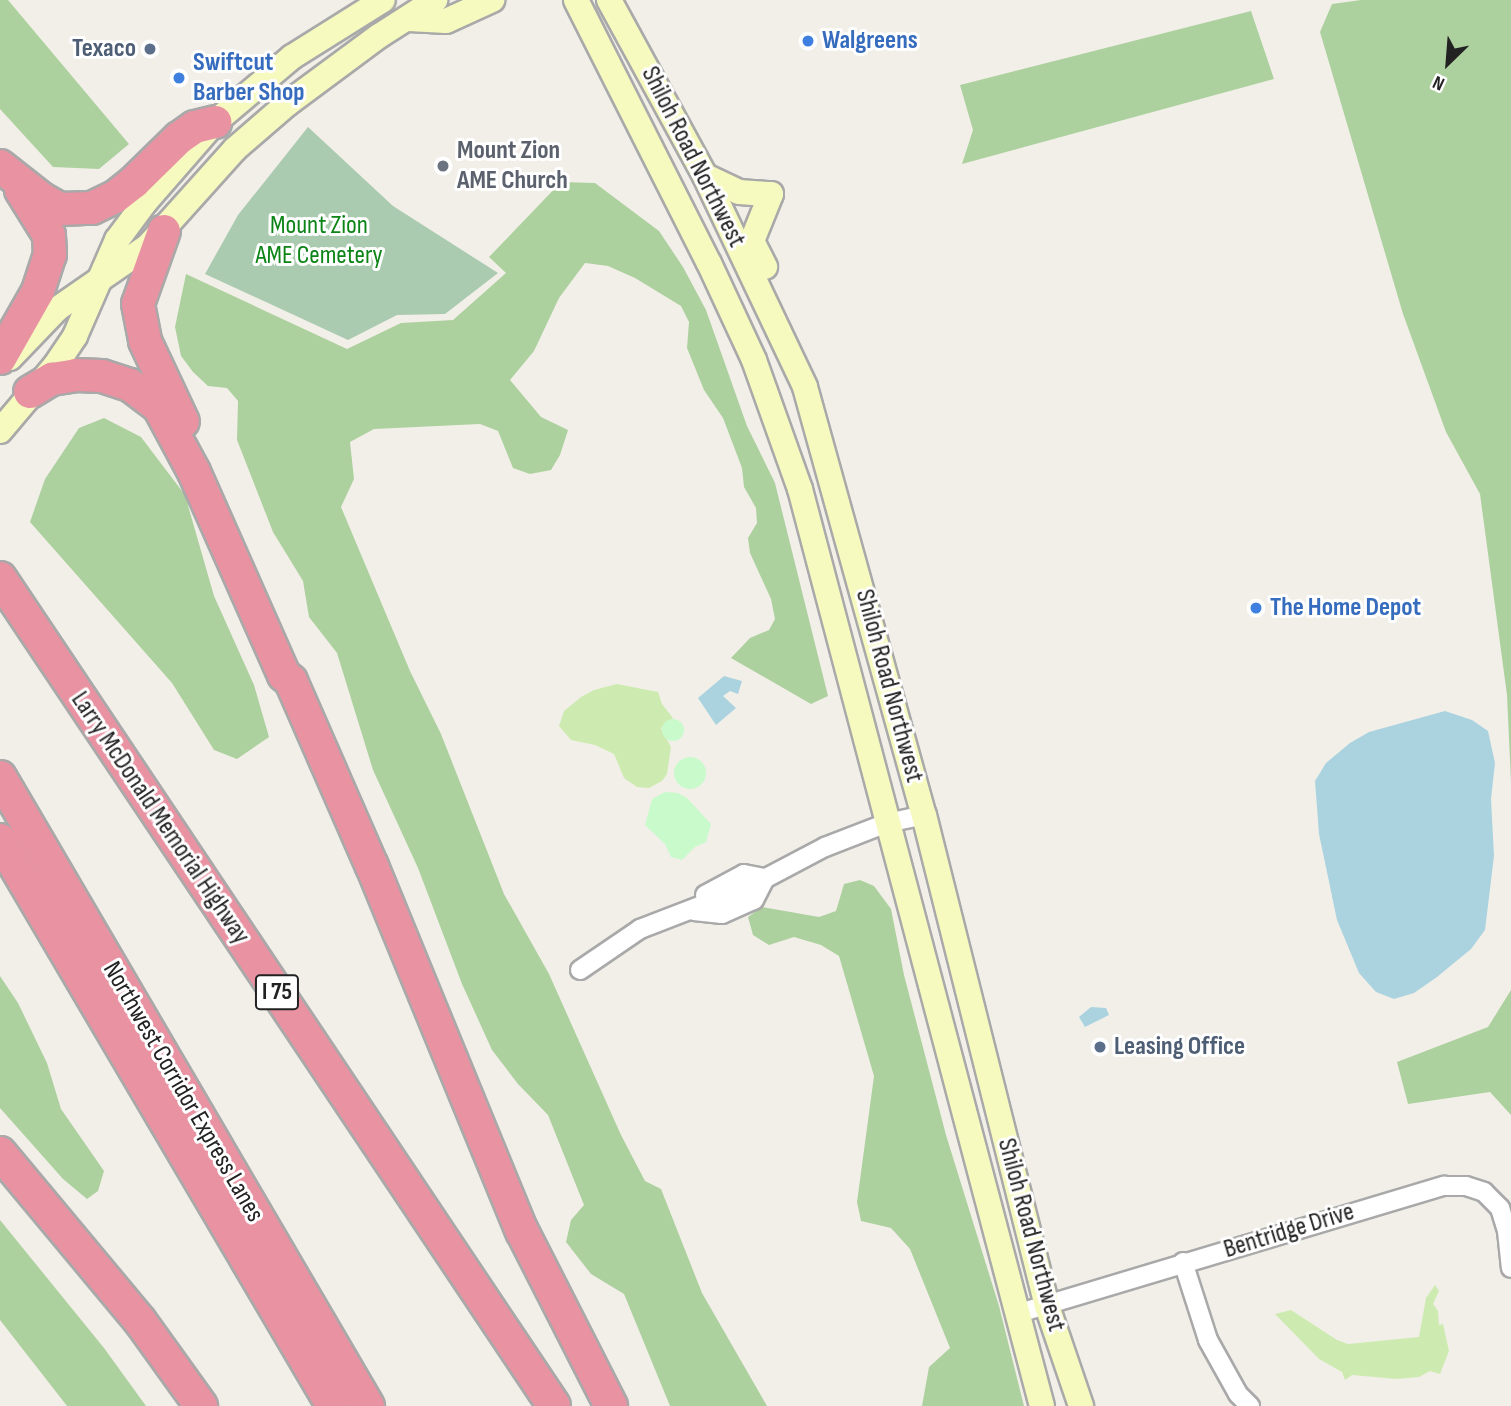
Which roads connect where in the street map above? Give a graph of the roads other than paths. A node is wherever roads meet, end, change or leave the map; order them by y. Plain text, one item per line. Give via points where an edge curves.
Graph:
1 (383, 0) edge
2 (435, 0) edge
3 (492, 0) edge
4 (609, 0) edge
5 (627, 0) edge
6 (576, 4) edge
7 (409, 19) junction
8 (647, 67) junction
9 (215, 122) junction
10 (5, 171) edge
11 (705, 176) junction
12 (164, 231) junction
13 (99, 280) junction
14 (0, 358) edge
15 (794, 363) junction
16 (0, 369) edge
17 (14, 413) edge
18 (0, 578) edge
19 (291, 681) junction
20 (0, 777) edge
21 (924, 815) junction
22 (887, 823) junction
23 (0, 840) edge
24 (765, 878) junction
25 (694, 911) junction
26 (580, 970) dead end
27 (0, 1153) edge
28 (1183, 1262) junction
29 (1511, 1268) edge
30 (1047, 1306) junction
31 (1016, 1314) junction
32 (201, 1406) edge
33 (333, 1406) edge
34 (368, 1406) edge
35 (554, 1406) edge
36 (611, 1406) edge
37 (1042, 1406) edge
38 (1081, 1406) edge
39 (1250, 1406) edge

1 - 9 street via 292,57
2 - 7 street
3 - 7 street via 446,21
4 - 8 street, Shiloh Road Northwest
5 - 8 street via 646,44
6 - 22 street, Shiloh Road Northwest via 754,360 811,525
7 - 12 street via 379,36 260,128 216,170
8 - 11 street, Shiloh Road Northwest
9 - 10 highway via 195,127 179,138 134,182 92,208 61,209
9 - 13 street via 117,240
10 - 14 highway via 40,217 49,235 50,255 38,291
11 - 15 street, Shiloh Road Northwest
11 - 15 street via 739,192 771,194 752,241 798,340
12 - 13 street
12 - 19 highway via 138,304 145,341 296,666
13 - 16 street via 45,319
13 - 17 street via 75,336
15 - 21 street, Shiloh Road Northwest via 867,600
17 - 19 highway via 52,379 76,375 102,376 130,385 159,407 194,472 284,675
18 - 35 highway, Larry McDonald Memorial Highway / I 75
19 - 36 highway via 522,1231
20 - 34 highway, Northwest Corridor Express Lanes
21 - 22 street
21 - 30 street, Shiloh Road Northwest
22 - 24 street via 825,847
22 - 31 street, Shiloh Road Northwest
23 - 33 highway
24 - 25 street via 744,874 706,894
24 - 25 street via 754,900 722,915
25 - 26 street via 640,929
27 - 32 highway via 140,1321
28 - 29 street, Bentridge Drive via 1410,1195 1466,1186 1484,1192 1500,1208
28 - 30 street, Bentridge Drive
28 - 39 street via 1208,1340 1238,1394
30 - 31 street, Bentridge Drive
30 - 38 street, Shiloh Road Northwest
31 - 37 street, Shiloh Road Northwest

